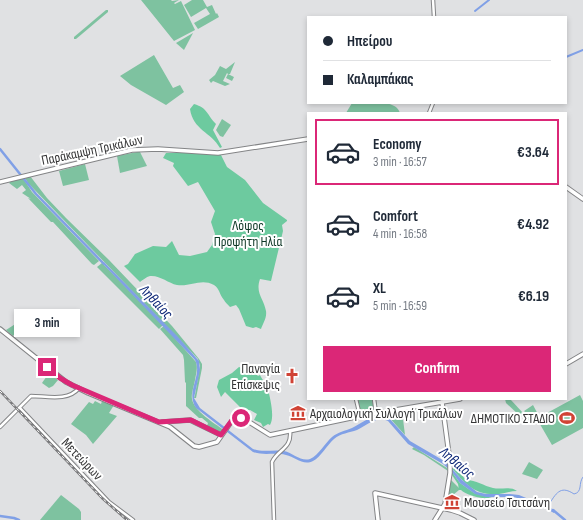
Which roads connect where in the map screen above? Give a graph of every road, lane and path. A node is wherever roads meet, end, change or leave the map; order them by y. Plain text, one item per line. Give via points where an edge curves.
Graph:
1 (433, 0) edge
2 (434, 16) edge
3 (307, 139) edge
4 (0, 182) edge
5 (567, 188) edge
6 (583, 200) edge
7 (0, 328) edge
8 (583, 354) edge
9 (567, 363) edge
10 (79, 388) junction
11 (356, 400) edge
12 (374, 400) edge
13 (454, 400) edge
14 (442, 402) junction
15 (20, 408) junction
16 (376, 413) junction
17 (360, 416) junction
18 (159, 422) junction
19 (0, 427) edge
20 (290, 431) junction
21 (222, 435) junction
22 (191, 444) junction
23 (192, 450) dead end
24 (269, 459) dead end
25 (272, 463) junction
26 (450, 472) junction
27 (446, 500) junction
28 (443, 509) junction
29 (455, 511) junction
30 (462, 514) junction
31 (133, 520) edge
32 (274, 520) edge
33 (378, 520) edge
34 (435, 520) edge
35 (474, 520) edge

1 - 2 main road
3 - 4 main road, Παράκαμψη Τρικάλων via 218,153 164,149 132,150
5 - 6 main road
7 - 10 main road via 60,378
8 - 9 main road
10 - 15 main road via 65,396 32,396
10 - 18 main road
11 - 17 main road
12 - 16 main road
13 - 14 main road
14 - 16 main road
14 - 26 main road
15 - 19 main road
15 - 31 main road, Μετεώρων via 109,502
16 - 17 main road
17 - 20 main road
18 - 21 main road via 191,420
18 - 22 main road via 172,428
20 - 21 main road via 269,435 243,418 237,417
20 - 25 main road via 291,435
21 - 22 main road via 217,442 199,447
22 - 23 main road
24 - 25 main road
25 - 32 main road
26 - 27 main road
26 - 28 main road
27 - 28 main road
27 - 29 main road
28 - 29 main road
28 - 30 main road
28 - 33 main road via 376,494
28 - 34 main road
29 - 30 main road
30 - 35 main road

